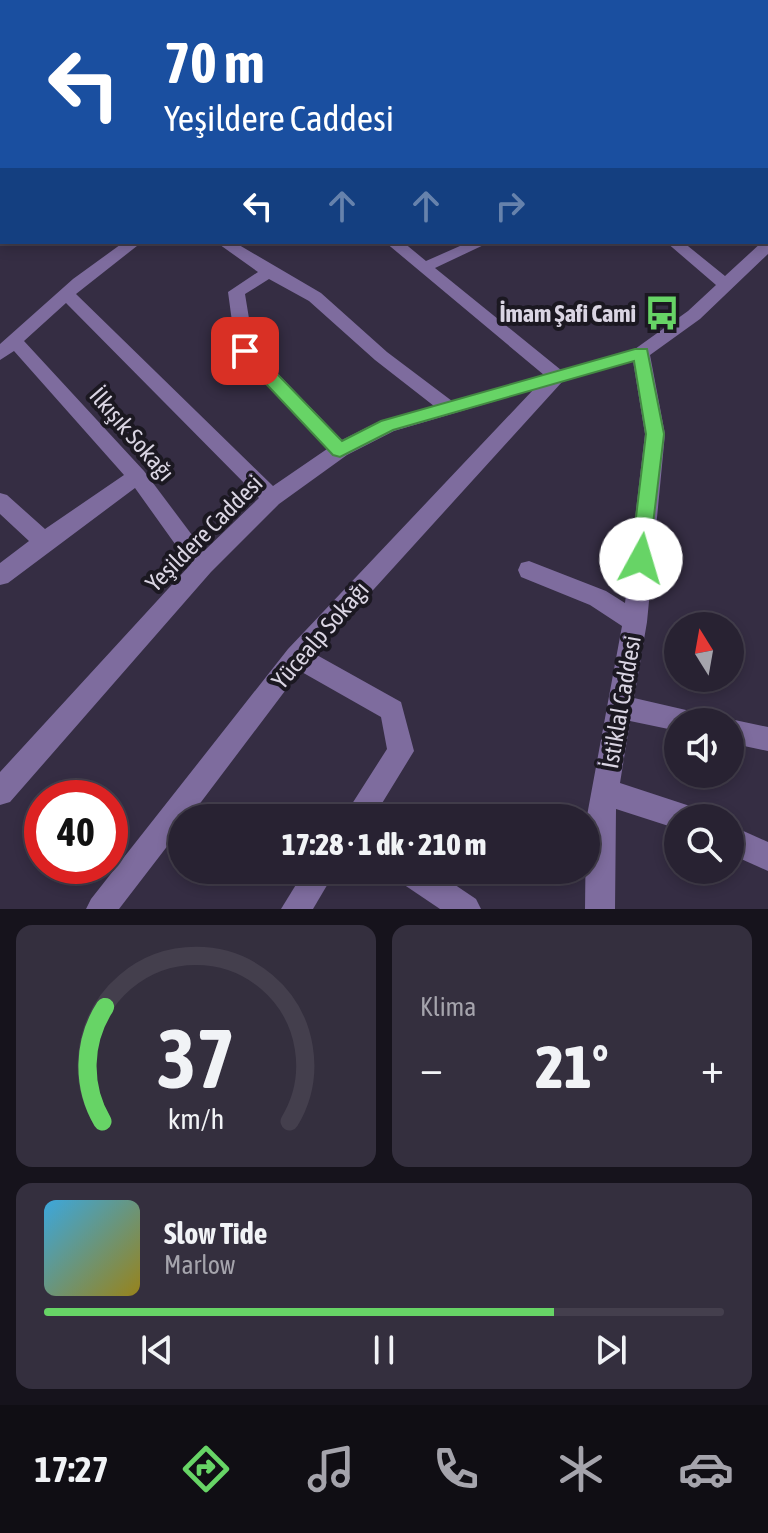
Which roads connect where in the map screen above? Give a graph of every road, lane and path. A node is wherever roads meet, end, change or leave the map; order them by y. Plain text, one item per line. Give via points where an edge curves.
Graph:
1 (131, 244) edge
2 (227, 244) edge
3 (395, 244) edge
4 (477, 244) edge
5 (676, 244) edge
6 (766, 253) edge
7 (424, 267) junction
8 (269, 272) junction
9 (726, 285) junction
10 (66, 294) junction
11 (7, 347) edge
12 (641, 353) junction
13 (557, 376) junction
14 (448, 407) junction
15 (340, 450) junction
16 (137, 476) junction
17 (272, 498) junction
18 (0, 501) edge
19 (46, 543) junction
20 (203, 566) junction
21 (529, 570) dead end
22 (0, 576) edge
23 (635, 622) junction
24 (297, 657) junction
25 (621, 707) junction
26 (664, 716) edge
27 (744, 734) edge
28 (768, 739) edge
29 (0, 792) edge
30 (605, 792) junction
31 (366, 804) edge
32 (664, 811) edge
33 (744, 846) edge
34 (768, 857) edge
35 (313, 884) edge
36 (428, 884) edge
37 (101, 909) edge
38 (296, 909) edge
39 (466, 909) edge
40 (600, 909) edge

1 - 10 street
2 - 8 street
3 - 7 street
4 - 7 street
5 - 9 street
6 - 9 street
7 - 13 street
8 - 14 street via 315,297
8 - 15 street via 236,292 245,351
9 - 12 street
10 - 11 street
10 - 17 street
11 - 16 street, İlkışık Sokağı
12 - 13 street, Yeşildere Caddesi
12 - 23 street, İstiklal Caddesi via 655,434
13 - 14 street, Yeşildere Caddesi
13 - 24 street, Yücealp Sokağı
14 - 15 street, Yeşildere Caddesi via 387,426
15 - 17 street, Yeşildere Caddesi
16 - 19 street
16 - 20 street, İlkışık Sokağı
17 - 20 street, Yeşildere Caddesi
18 - 19 street
19 - 22 street
20 - 29 street, Yeşildere Caddesi
21 - 23 street via 598,598
23 - 25 street, İstiklal Caddesi
24 - 31 street via 392,710 401,751
24 - 37 street, Yücealp Sokağı
25 - 26 street
25 - 30 street, İstiklal Caddesi
27 - 28 street
30 - 32 street
30 - 40 street, İstiklal Caddesi
33 - 34 street
35 - 38 street
36 - 39 street

